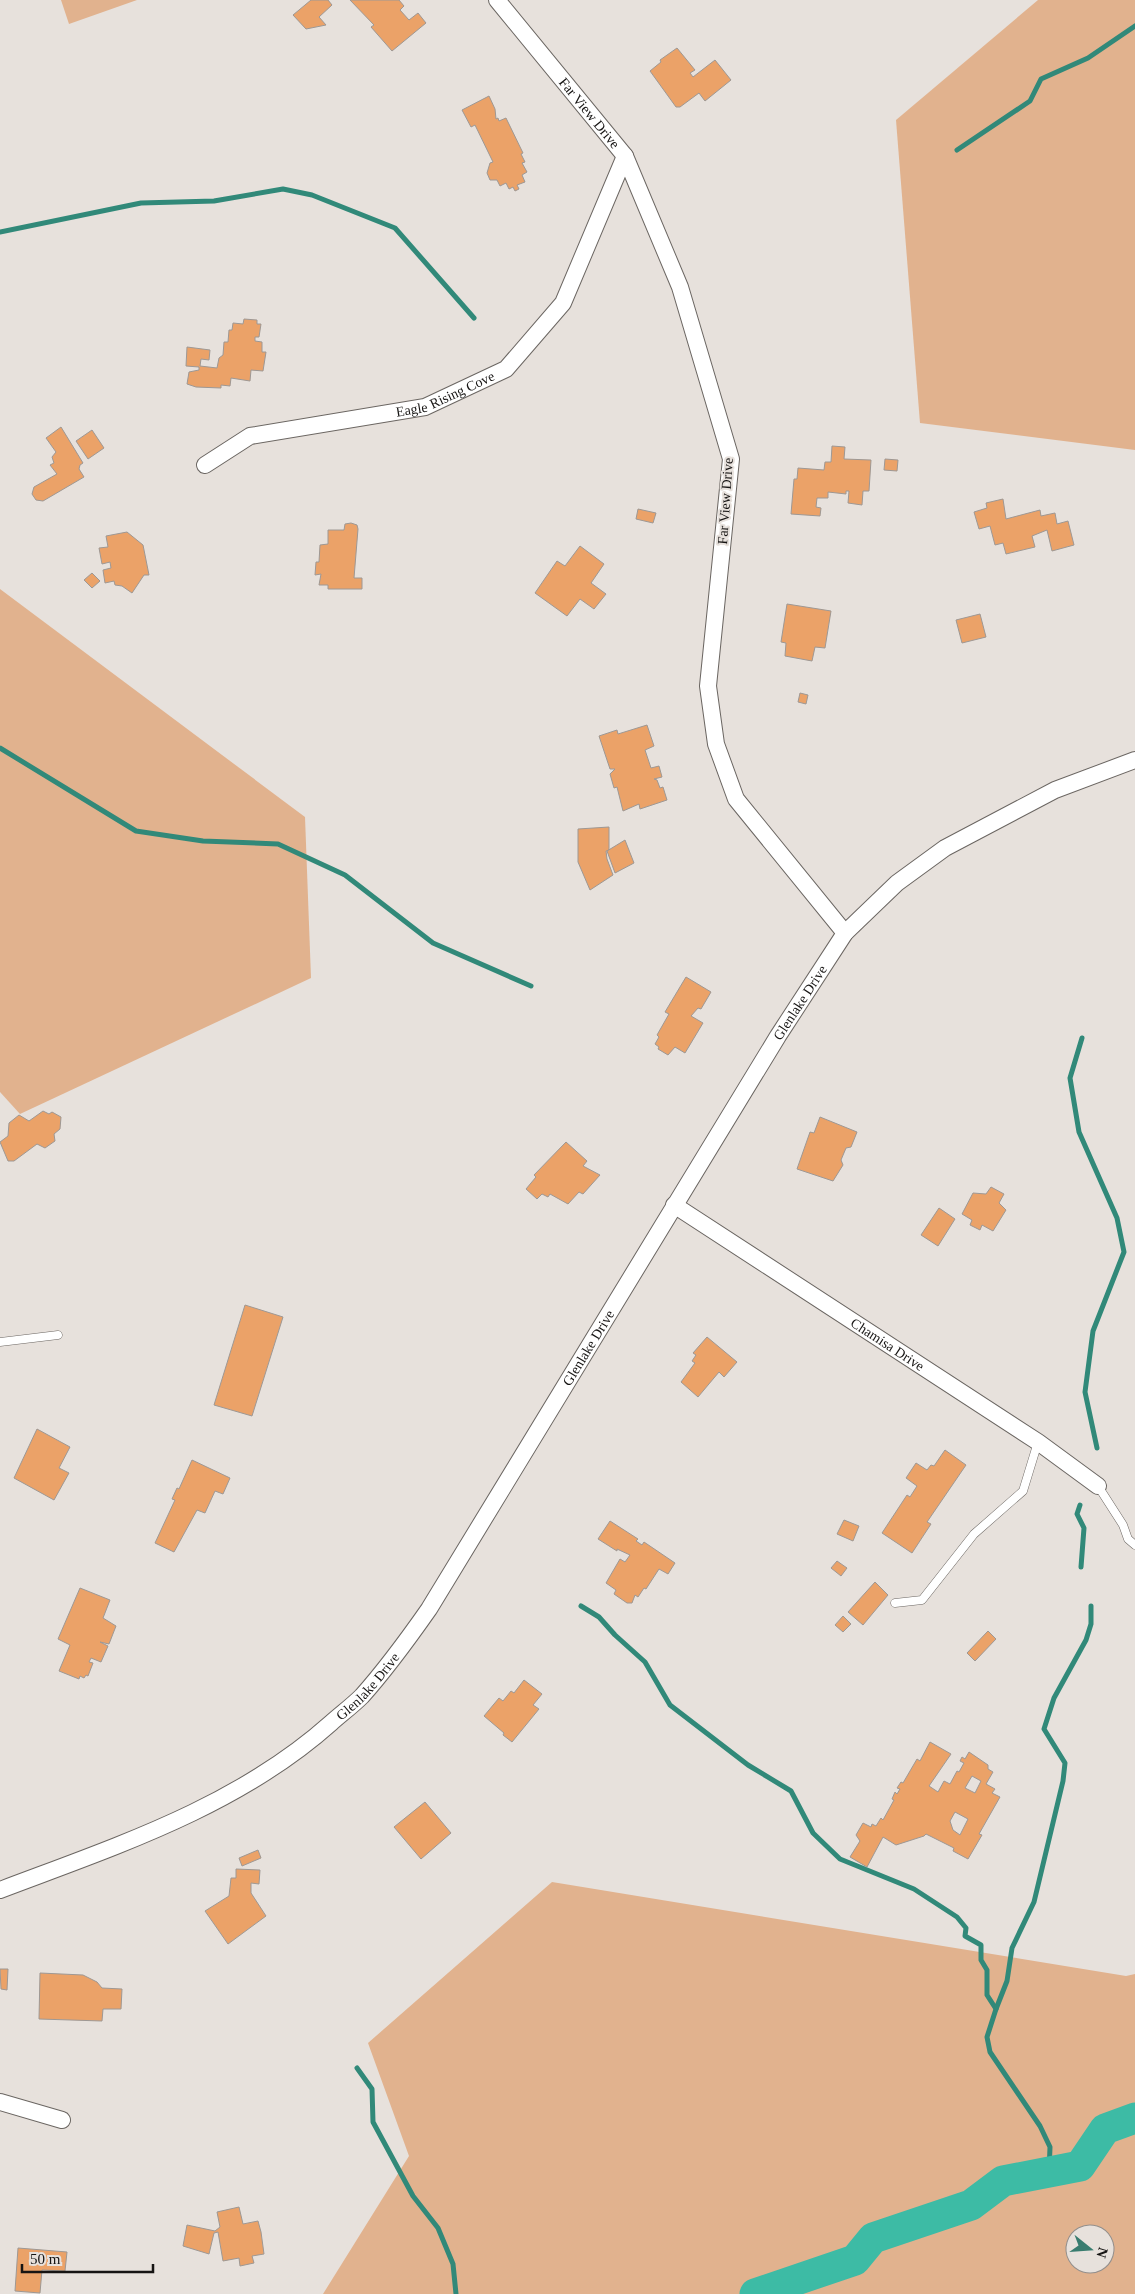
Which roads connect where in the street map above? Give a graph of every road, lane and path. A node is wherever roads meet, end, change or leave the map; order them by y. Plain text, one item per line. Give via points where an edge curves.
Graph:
1 (497, 0) edge
2 (625, 156) junction
3 (205, 465) dead end
4 (1135, 760) edge
5 (845, 933) junction
6 (674, 1205) junction
7 (58, 1335) dead end
8 (0, 1342) edge
9 (1038, 1442) junction
10 (1098, 1486) joint
11 (1135, 1545) edge
12 (894, 1603) dead end
13 (0, 1890) edge
14 (0, 2102) edge
15 (62, 2120) dead end

1 - 2 street, Far View Drive
2 - 3 street, Eagle Rising Cove via 563,303 506,369 426,407 250,436
2 - 5 street, Far View Drive via 680,287 731,459 708,686 716,744 736,799
4 - 5 street, Glenlake Drive via 1055,790 945,848 897,883
5 - 6 street, Glenlake Drive
6 - 9 street, Chamisa Drive
6 - 13 street, Glenlake Drive via 429,1609 397,1656 361,1697 269,1772 207,1807
7 - 8 lane
9 - 10 street, Chamisa Drive
9 - 12 lane via 1023,1491 974,1534 922,1600
10 - 11 lane via 1123,1525 1128,1539
14 - 15 street

